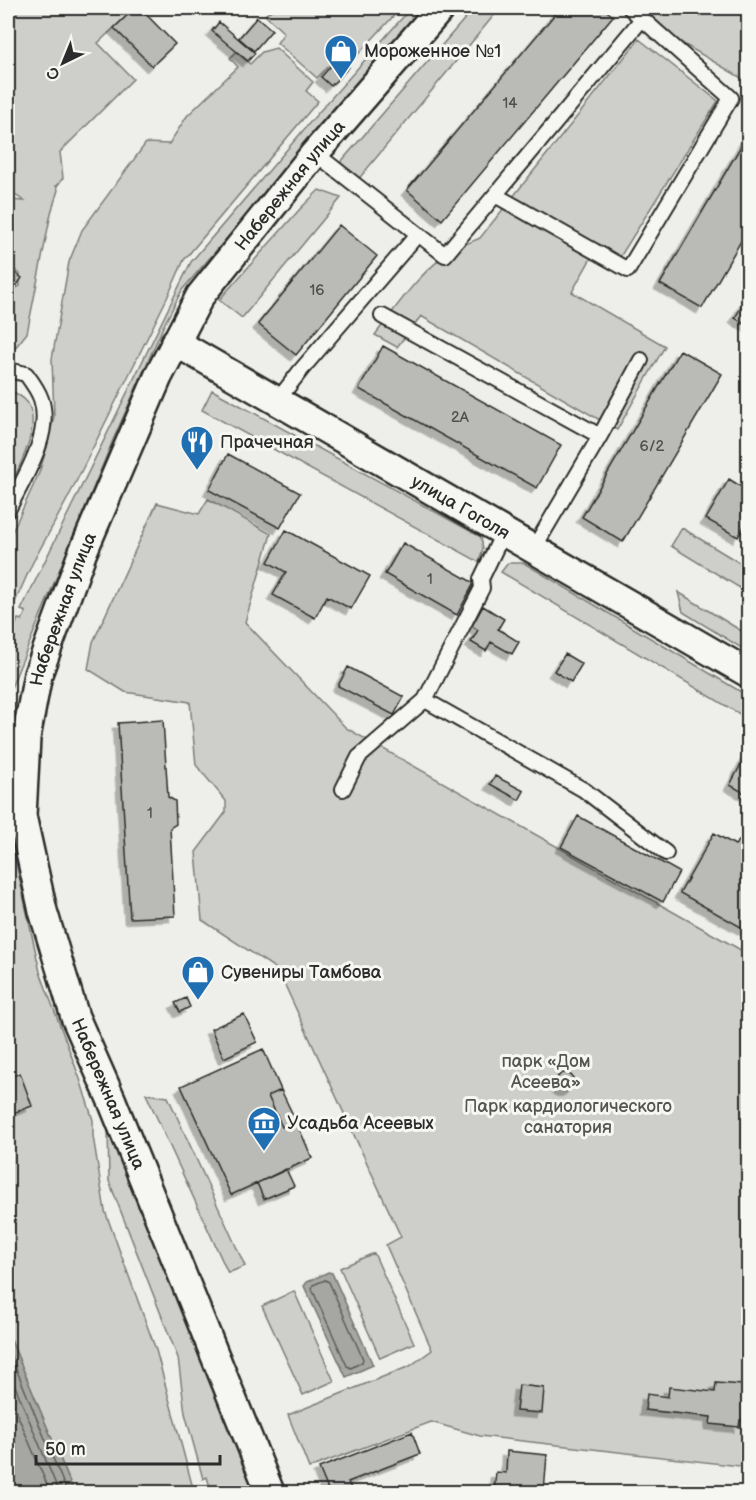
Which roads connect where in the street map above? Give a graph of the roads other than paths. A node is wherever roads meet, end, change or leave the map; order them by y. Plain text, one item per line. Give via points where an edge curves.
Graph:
1 (441, 8) edge
2 (630, 8) edge
3 (642, 19) junction
4 (315, 153) junction
5 (495, 195) junction
6 (418, 234) junction
7 (382, 316) dead end
8 (175, 342) junction
9 (641, 360) dead end
10 (8, 370) edge
11 (277, 401) junction
12 (600, 436) junction
13 (8, 510) edge
14 (504, 531) junction
15 (534, 548) junction
16 (748, 673) edge
17 (425, 700) junction
18 (17, 733) edge
19 (344, 789) dead end
20 (666, 853) dead end
21 (270, 1492) edge

1 - 4 street, Набережная улица
2 - 3 lane
3 - 5 lane
3 - 5 lane via 731,98 628,270
4 - 6 lane
4 - 8 street, Набережная улица via 200,296
5 - 6 lane via 445,255
6 - 11 lane
7 - 12 lane
8 - 11 street, улица Гоголя
8 - 18 street, Набережная улица via 82,554
9 - 12 lane
10 - 13 lane via 24,373 37,388 43,418 31,467
11 - 14 street, улица Гоголя
12 - 15 lane
14 - 15 street, улица Гоголя
14 - 17 lane via 481,579 482,588
15 - 16 street, улица Гоголя
17 - 19 lane via 359,758
17 - 20 lane via 584,790
18 - 21 street, Набережная улица via 22,816 43,911 75,1017

